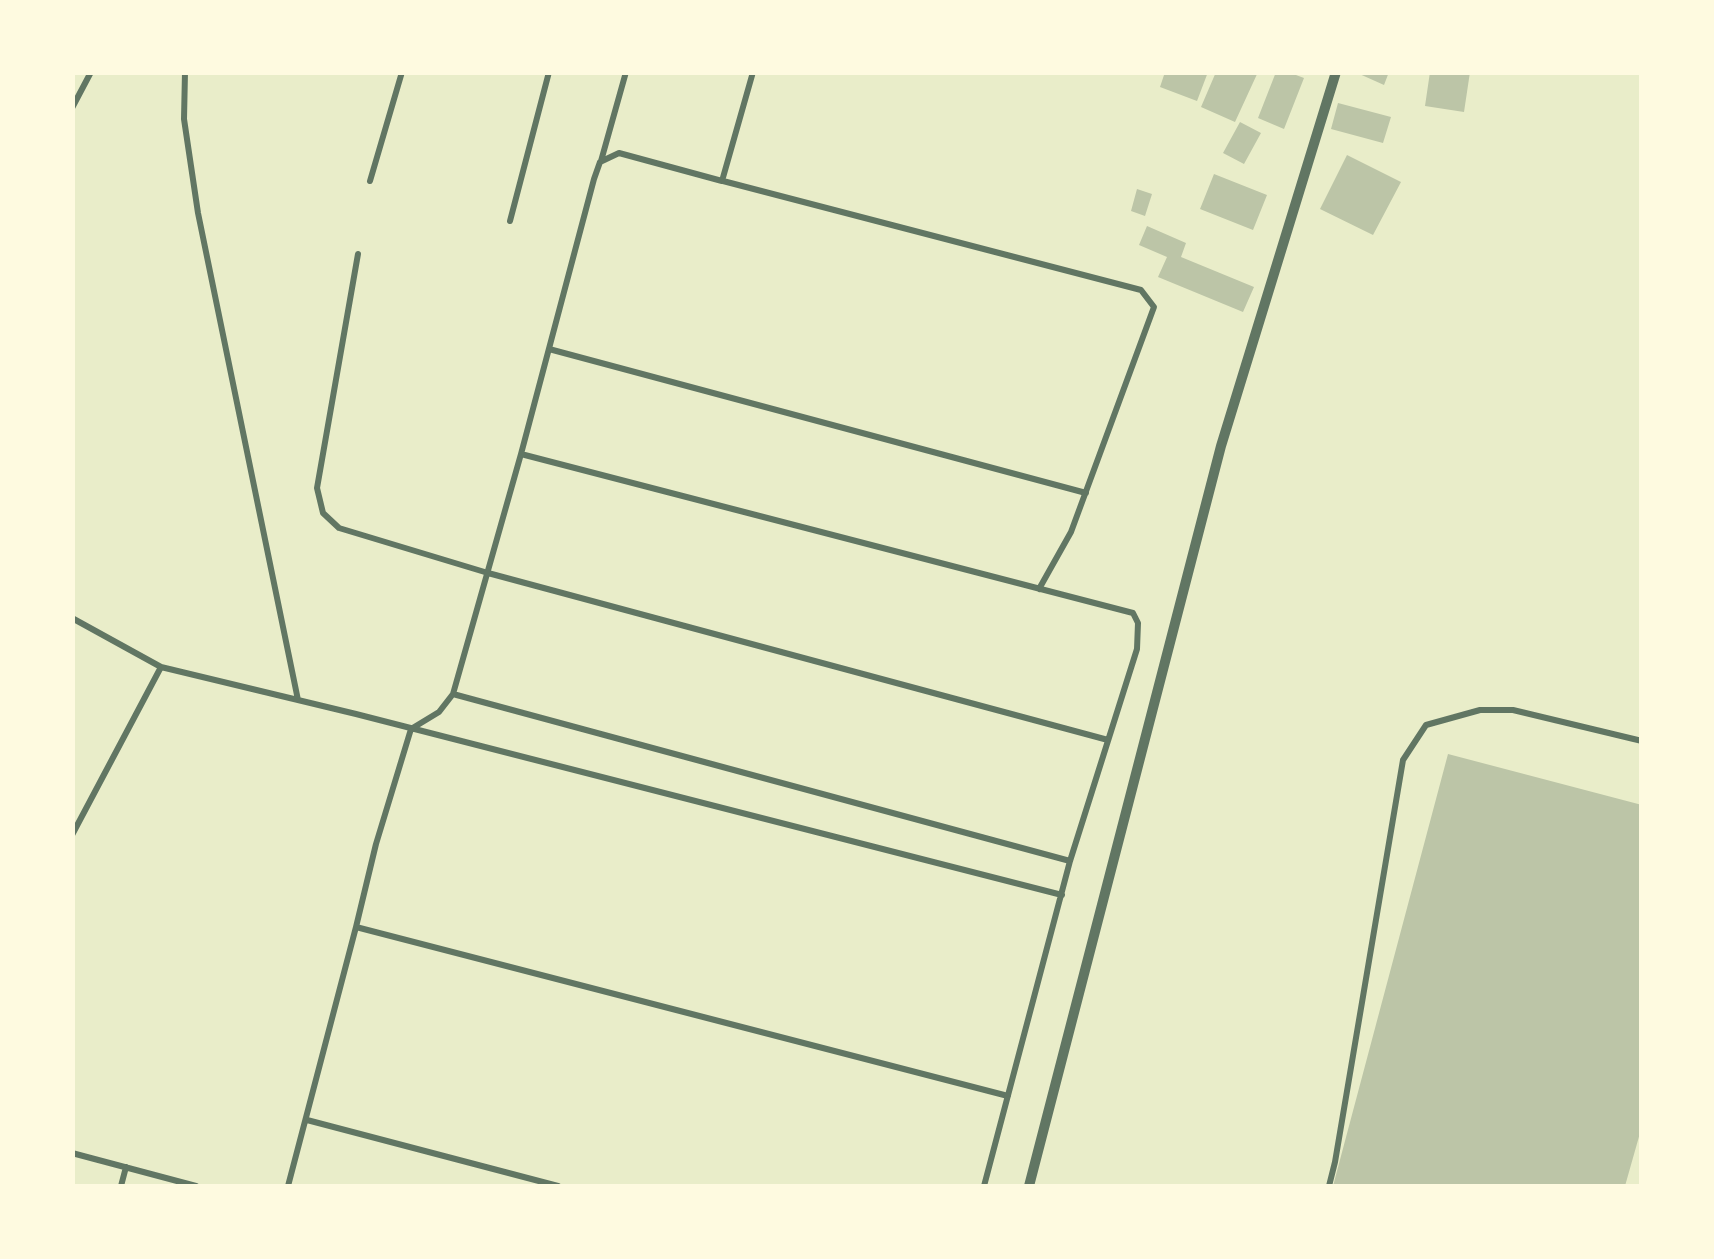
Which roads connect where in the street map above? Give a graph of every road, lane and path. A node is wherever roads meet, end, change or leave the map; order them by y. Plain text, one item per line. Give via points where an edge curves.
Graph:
1 (91, 72) edge
2 (185, 72) edge
3 (402, 72) edge
4 (549, 72) edge
5 (626, 72) edge
6 (753, 72) edge
7 (1336, 72) edge
8 (72, 108) edge
9 (600, 162) junction
10 (370, 181) dead end
11 (722, 181) junction
12 (510, 220) dead end
13 (358, 254) dead end
14 (548, 349) junction
15 (521, 454) junction
16 (1086, 493) junction
17 (488, 573) junction
18 (1038, 589) junction
19 (72, 618) edge
20 (161, 667) junction
21 (452, 694) junction
22 (298, 701) junction
23 (411, 729) junction
24 (1108, 740) junction
25 (1642, 741) edge
26 (72, 835) edge
27 (1070, 861) junction
28 (1062, 895) junction
29 (356, 927) junction
30 (1008, 1096) junction
31 (306, 1120) junction
32 (72, 1153) edge
33 (126, 1168) junction
34 (121, 1186) edge
35 (196, 1186) edge
36 (288, 1186) edge
37 (558, 1186) edge
38 (984, 1186) edge
39 (1029, 1186) edge
40 (1328, 1186) edge

1 - 8 lane
2 - 22 lane via 184,119 198,213
3 - 10 lane
4 - 12 lane
5 - 9 lane
6 - 11 lane
7 - 39 street via 1220,446
9 - 11 lane via 619,153
9 - 14 lane
11 - 16 lane via 1141,290 1154,308
13 - 17 lane via 317,488 323,513 339,528
14 - 15 lane
14 - 16 lane
15 - 17 lane
15 - 18 lane
16 - 18 lane
17 - 21 lane
17 - 24 lane
18 - 24 lane via 1133,613 1138,623 1137,649
19 - 20 lane
20 - 22 lane
20 - 26 lane
21 - 23 lane via 439,712
21 - 27 lane
22 - 23 lane
23 - 28 lane
23 - 29 lane
24 - 27 lane
25 - 40 lane via 1512,710 1480,710 1426,726 1403,760
27 - 28 lane
28 - 30 lane
29 - 30 lane
29 - 31 lane
30 - 38 lane
31 - 36 lane
31 - 37 lane
32 - 33 lane
33 - 34 lane
33 - 35 lane

